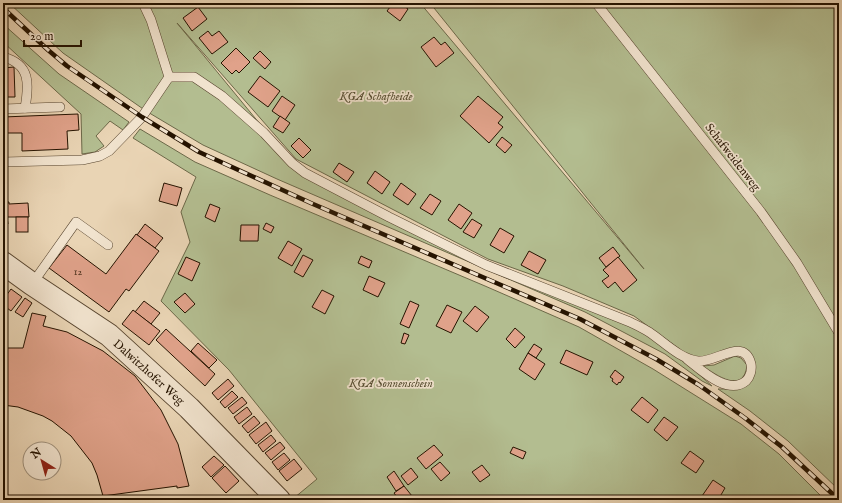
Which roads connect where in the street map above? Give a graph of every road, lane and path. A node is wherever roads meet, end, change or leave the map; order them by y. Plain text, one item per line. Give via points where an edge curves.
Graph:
1 (143, 3) edge
2 (596, 3) edge
3 (3, 57) edge
4 (169, 77) junction
5 (60, 106) dead end
6 (25, 108) junction
7 (3, 109) edge
8 (3, 162) edge
9 (108, 245) dead end
10 (3, 263) edge
11 (32, 284) junction
12 (839, 333) edge
13 (687, 359) junction
14 (279, 500) edge

1 - 4 lane
2 - 12 lane, Schafweidenweg via 761,212 797,263
3 - 6 lane via 17,62 25,73 28,88
4 - 8 lane via 142,117 109,151 100,156 82,160
4 - 13 lane via 194,77 222,96 305,173 486,265 630,322
5 - 6 lane
6 - 7 lane
9 - 11 lane via 76,222
10 - 11 street, Dalwitzhofer Weg
11 - 14 street, Dalwitzhofer Weg via 109,335 189,408
13 - 13 lane via 706,361 732,351 739,351 749,359 752,369 746,381 732,386 714,379

